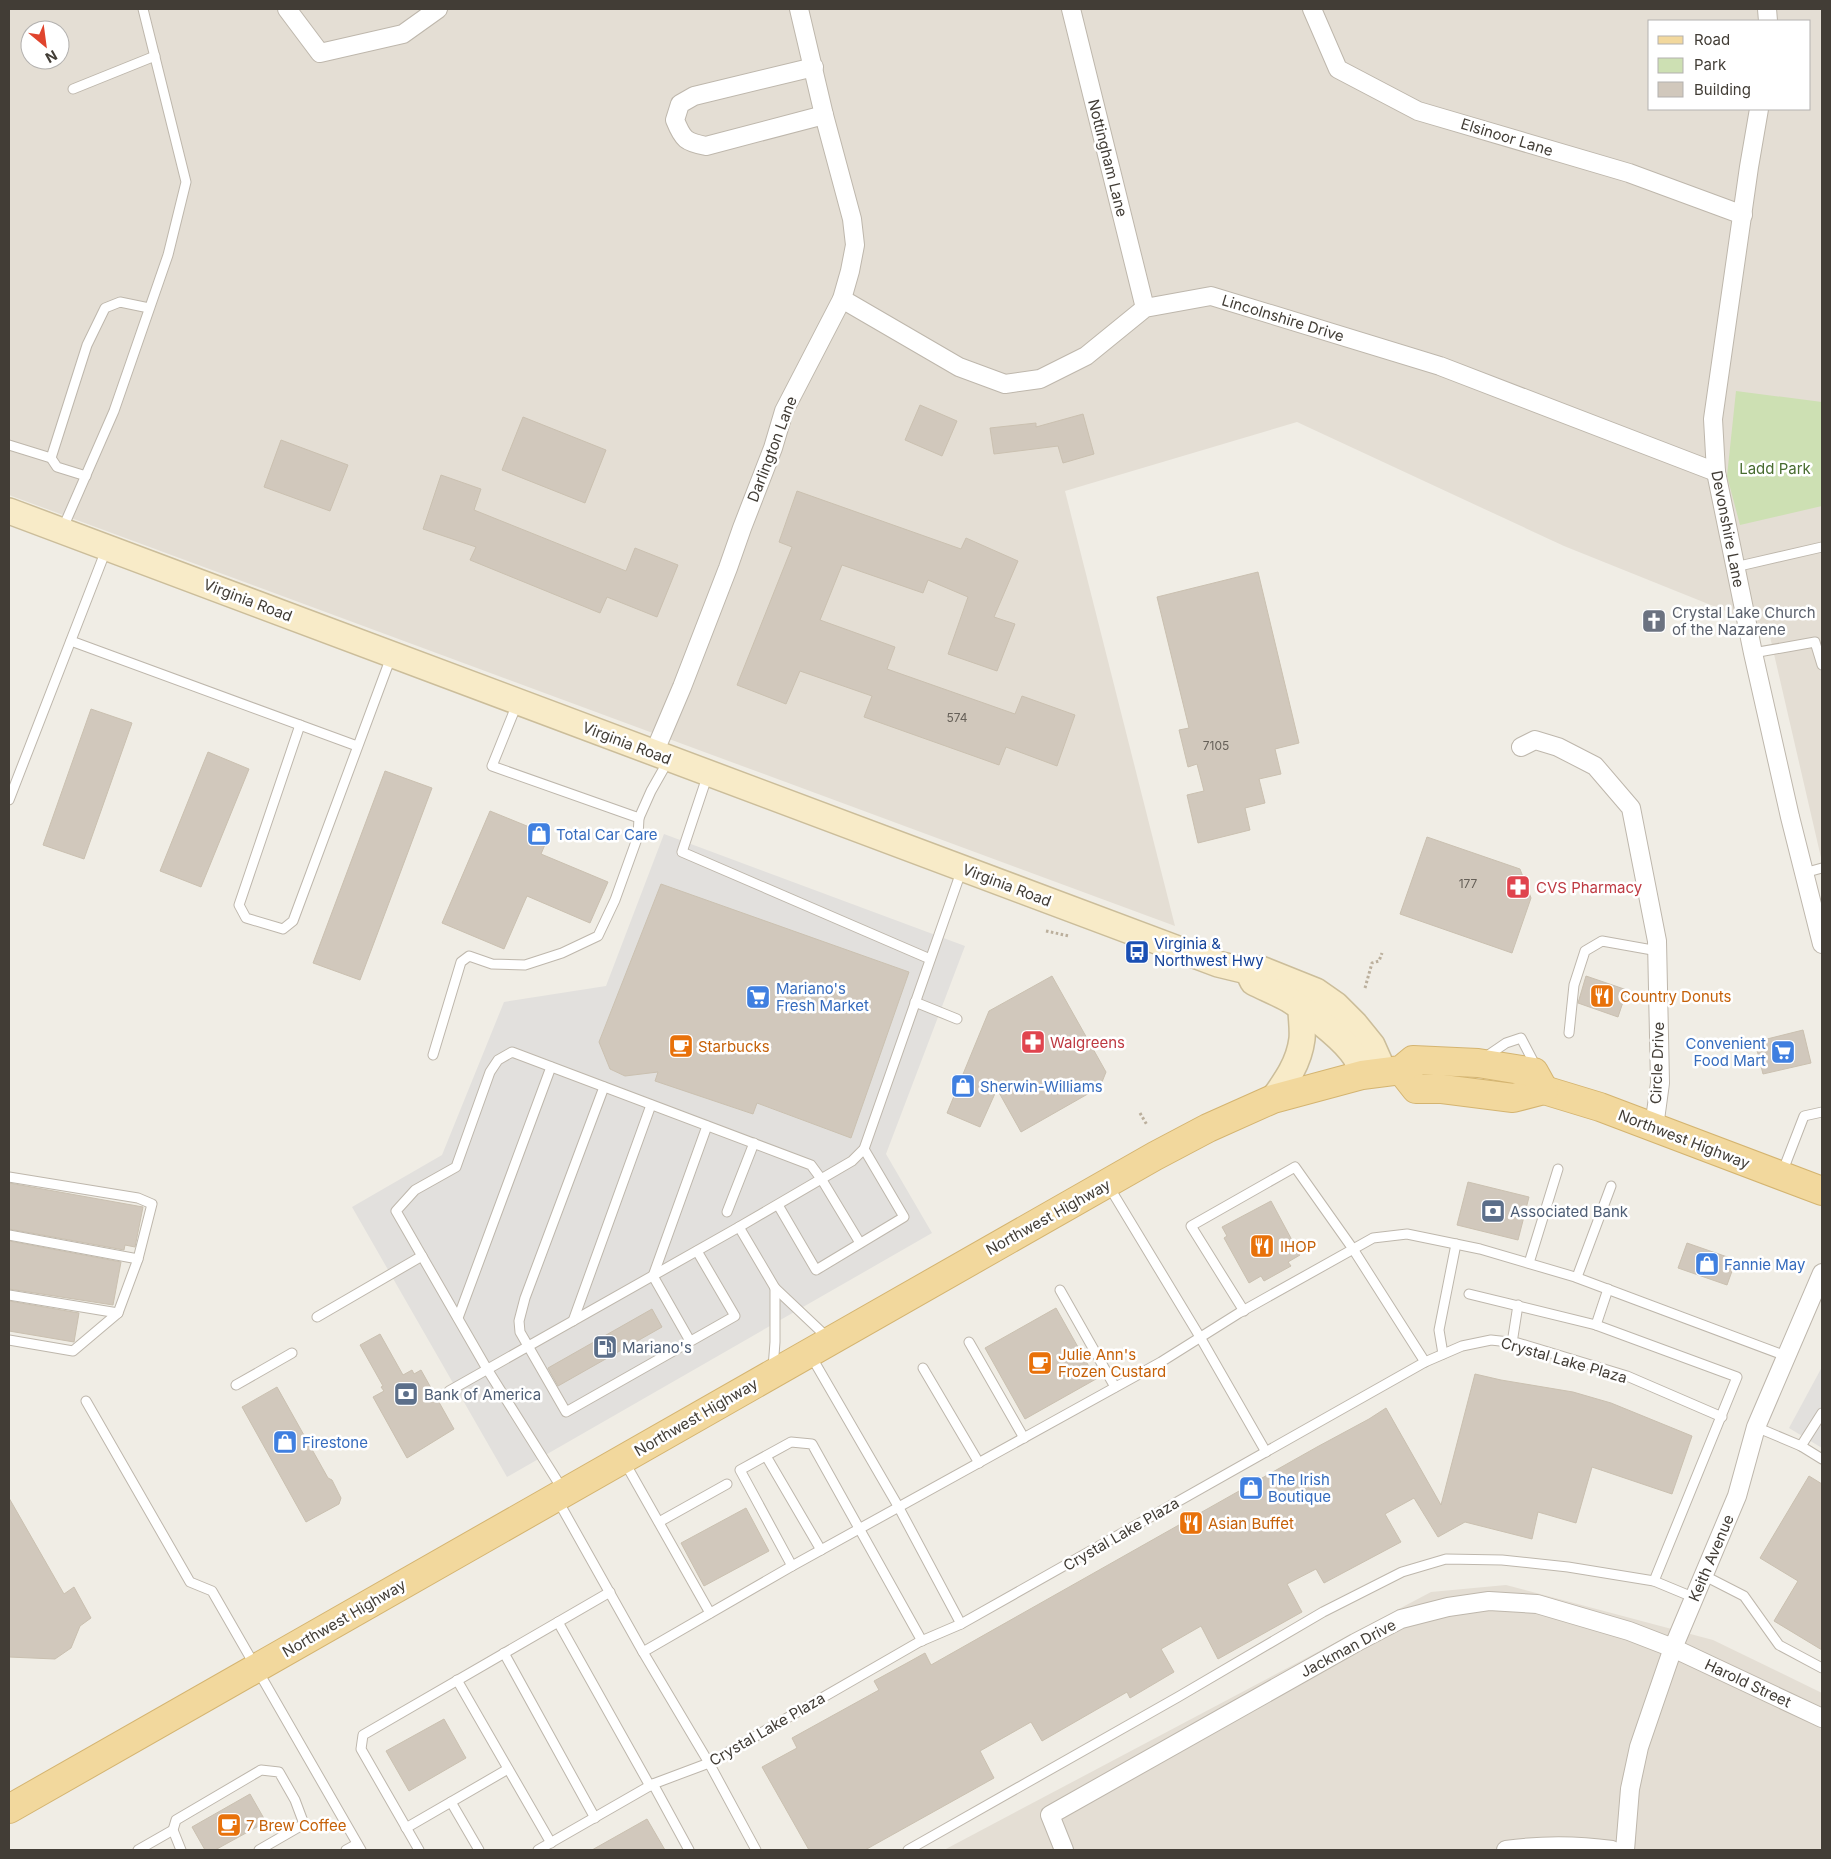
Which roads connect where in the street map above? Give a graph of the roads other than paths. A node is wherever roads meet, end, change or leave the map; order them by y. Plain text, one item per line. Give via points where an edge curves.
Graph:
1 (143, 9) edge
2 (287, 9) edge
3 (438, 9) edge
4 (799, 9) edge
5 (1070, 9) edge
6 (1312, 9) edge
7 (155, 56) junction
8 (814, 67) junction
9 (74, 89) dead end
10 (1759, 110) edge
11 (824, 115) junction
12 (1743, 214) junction
13 (842, 299) junction
14 (150, 308) junction
15 (1145, 308) junction
16 (9, 445) edge
17 (51, 458) junction
18 (1716, 472) junction
19 (86, 476) junction
20 (9, 511) edge
21 (62, 530) junction
22 (107, 547) junction
23 (1822, 547) edge
24 (1735, 567) junction
25 (71, 641) junction
26 (1753, 653) junction
27 (392, 654) junction
28 (1822, 665) edge
29 (518, 702) junction
30 (300, 725) junction
31 (358, 746) junction
32 (1520, 747) dead end
33 (662, 756) junction
34 (708, 773) junction
35 (9, 800) edge
36 (639, 818) junction
37 (962, 868) junction
38 (1822, 868) edge
39 (1804, 873) junction
40 (1822, 944) edge
41 (1658, 950) junction
42 (930, 959) junction
43 (1247, 971) junction
44 (915, 1002) junction
45 (1301, 1008) junction
46 (957, 1019) dead end
47 (1569, 1033) dead end
48 (433, 1055) dead end
49 (551, 1067) junction
50 (1382, 1072) junction
51 (1539, 1081) junction
52 (604, 1087) junction
53 (1273, 1099) junction
54 (651, 1104) junction
55 (1822, 1112) edge
56 (707, 1126) junction
57 (1654, 1127) junction
58 (754, 1143) junction
59 (864, 1149) junction
60 (1558, 1169) dead end
61 (1781, 1175) junction
62 (9, 1177) edge
63 (822, 1180) junction
64 (1108, 1184) junction
65 (1611, 1186) dead end
66 (1822, 1191) edge
67 (778, 1205) junction
68 (727, 1212) dead end
69 (739, 1227) junction
70 (9, 1235) edge
71 (860, 1243) junction
72 (1456, 1244) junction
73 (1353, 1249) junction
74 (697, 1251) junction
75 (422, 1256) junction
76 (138, 1259) junction
77 (1529, 1264) junction
78 (1822, 1273) edge
79 (653, 1276) junction
80 (1578, 1278) junction
81 (775, 1288) junction
82 (1608, 1289) junction
83 (1060, 1290) dead end
84 (1469, 1294) dead end
85 (9, 1295) edge
86 (1518, 1305) junction
87 (1244, 1311) junction
88 (118, 1313) junction
89 (317, 1317) dead end
90 (458, 1318) junction
91 (573, 1321) junction
92 (1596, 1325) junction
93 (1200, 1337) junction
94 (9, 1340) edge
95 (690, 1341) junction
96 (969, 1342) dead end
97 (1512, 1343) junction
98 (528, 1346) junction
99 (820, 1346) junction
100 (292, 1353) dead end
101 (1442, 1354) junction
102 (1786, 1356) junction
103 (1426, 1362) junction
104 (923, 1368) dead end
105 (487, 1369) junction
106 (773, 1373) junction
107 (236, 1385) dead end
108 (1115, 1387) junction
109 (449, 1391) dead end
110 (86, 1401) dead end
111 (1822, 1413) edge
112 (1722, 1417) junction
113 (1756, 1427) junction
114 (1024, 1438) junction
115 (1801, 1446) junction
116 (1266, 1452) junction
117 (766, 1456) junction
118 (623, 1459) junction
119 (1822, 1459) edge
120 (980, 1462) junction
121 (727, 1484) dead end
122 (560, 1495) junction
123 (898, 1506) junction
124 (659, 1522) junction
125 (859, 1528) junction
126 (821, 1550) junction
127 (792, 1566) junction
128 (1704, 1575) junction
129 (1654, 1581) junction
130 (610, 1592) junction
131 (1694, 1598) junction
132 (710, 1613) junction
133 (558, 1622) junction
134 (961, 1624) junction
135 (922, 1640) junction
136 (1673, 1648) junction
137 (643, 1652) junction
138 (504, 1653) junction
139 (255, 1668) junction
140 (1822, 1668) edge
141 (457, 1680) junction
142 (1822, 1718) edge
143 (709, 1763) junction
144 (508, 1769) junction
145 (652, 1785) junction
146 (451, 1802) junction
147 (9, 1809) edge
148 (595, 1818) junction
149 (406, 1828) junction
150 (173, 1830) junction
151 (551, 1843) junction
152 (359, 1847) edge
153 (138, 1850) edge
154 (181, 1850) edge
155 (259, 1850) edge
156 (346, 1850) edge
157 (419, 1850) edge
158 (478, 1850) edge
159 (538, 1850) edge
160 (689, 1850) edge
161 (756, 1850) edge
162 (908, 1850) edge
163 (1064, 1850) edge
164 (1506, 1850) edge
165 (1612, 1850) edge
166 (1625, 1850) edge

1 - 7 lane
2 - 3 street via 320,53 403,34
4 - 8 street, Darlington Lane
5 - 15 street, Nottingham Lane
6 - 12 street, Elsinoor Lane via 1338,69 1418,111 1628,173
7 - 9 lane
7 - 14 lane via 186,182 168,255
8 - 11 street, Darlington Lane
8 - 11 street via 694,96 680,104 675,120 689,142 706,146
10 - 12 street, Devonshire Lane
11 - 13 street, Darlington Lane via 852,219 855,245
12 - 18 street, Devonshire Lane via 1713,419
13 - 15 street, Lincolnshire Drive via 959,367 1005,384 1040,379 1086,356
13 - 33 street, Darlington Lane via 784,411 773,448 682,687
14 - 17 lane via 120,302 105,308 87,345
14 - 19 lane via 114,412
15 - 18 street, Lincolnshire Drive via 1211,296 1440,366
16 - 17 lane
17 - 19 lane via 57,467
18 - 24 street, Devonshire Lane
19 - 21 lane
20 - 21 street, Virginia Road
21 - 22 street, Virginia Road
22 - 25 lane
22 - 27 street, Virginia Road
23 - 24 lane
24 - 26 street, Devonshire Lane
25 - 30 lane
25 - 35 lane
26 - 28 lane via 1815,642
26 - 39 street, Devonshire Lane
27 - 29 street, Virginia Road
27 - 31 lane
29 - 33 street, Virginia Road
29 - 36 lane via 492,766
30 - 31 lane
30 - 31 lane via 239,905 246,918 283,929 292,921
32 - 41 street, Circle Drive via 1535,740 1558,746 1595,766 1631,808
33 - 34 street, Virginia Road
33 - 36 lane
34 - 37 street, Virginia Road
34 - 42 lane via 682,852
36 - 48 lane via 638,836 598,936 562,953 525,965 492,964 468,956 461,962
37 - 42 lane
37 - 43 street, Virginia Road via 1218,964
38 - 39 lane
39 - 40 street, Devonshire Lane
41 - 47 lane via 1602,940 1585,952 1574,985
41 - 57 street, Circle Drive via 1660,1083
42 - 44 lane
43 - 45 street, Virginia Road via 1253,982
43 - 50 street, Virginia Road via 1262,969 1316,991 1336,1005 1372,1045
44 - 46 lane
44 - 59 lane
45 - 50 street, Virginia Road via 1352,1052 1359,1063
45 - 53 street via 1302,1039 1297,1058 1292,1072
49 - 52 lane
49 - 75 lane via 512,1052 498,1060 490,1072 456,1168 415,1190 396,1211
49 - 90 lane
50 - 51 main road, Northwest Highway via 1413,1060 1478,1062
50 - 51 main road via 1416,1089 1513,1098
50 - 53 main road, Northwest Highway
51 - 57 main road, Northwest Highway
52 - 54 lane
52 - 98 lane via 525,1298 519,1321 520,1332
53 - 64 main road, Northwest Highway via 1208,1128
54 - 56 lane
54 - 91 lane
55 - 61 lane via 1804,1116
56 - 58 lane
56 - 79 lane
57 - 61 main road, Northwest Highway
58 - 63 lane via 811,1165
58 - 68 lane
59 - 63 lane via 852,1161
59 - 71 lane via 904,1217
60 - 77 lane
61 - 66 main road, Northwest Highway
62 - 76 lane via 138,1198 152,1204
63 - 67 lane
63 - 71 lane
64 - 93 lane
64 - 99 main road, Northwest Highway
65 - 80 lane
67 - 69 lane
67 - 71 lane via 816,1270
69 - 74 lane
69 - 81 lane
70 - 76 lane
72 - 73 lane via 1407,1234 1373,1238
72 - 77 lane
72 - 101 lane via 1439,1330
73 - 87 lane
73 - 87 lane via 1295,1167 1191,1226
73 - 103 lane
74 - 79 lane
74 - 95 lane via 735,1316
75 - 89 lane
75 - 90 lane
76 - 88 lane
77 - 80 lane
78 - 102 street, Keith Avenue
79 - 91 lane
79 - 95 lane
80 - 82 lane
81 - 99 lane
81 - 106 lane
82 - 92 lane
82 - 102 lane
83 - 108 lane
84 - 86 lane
85 - 88 lane
86 - 92 lane
86 - 97 lane
87 - 93 lane
88 - 94 lane via 73,1351
90 - 105 lane
91 - 98 lane
92 - 112 lane via 1737,1377
93 - 108 lane
93 - 116 lane
95 - 98 lane via 566,1412
96 - 114 lane
97 - 101 lane, Crystal Lake Plaza via 1491,1340
97 - 112 lane, Crystal Lake Plaza via 1627,1376
98 - 105 lane
99 - 106 main road, Northwest Highway
99 - 123 lane
100 - 107 lane
101 - 103 lane, Crystal Lake Plaza
102 - 113 street, Keith Avenue
103 - 116 lane, Crystal Lake Plaza
104 - 120 lane
105 - 109 lane
105 - 122 lane
106 - 118 main road, Northwest Highway
108 - 114 lane
110 - 139 lane via 190,1582 212,1591
111 - 115 lane
112 - 129 lane
113 - 115 lane
113 - 128 street, Keith Avenue via 1737,1496
114 - 120 lane
115 - 119 lane
116 - 134 lane, Crystal Lake Plaza
117 - 125 lane via 791,1442 812,1444
117 - 126 lane
117 - 127 lane via 740,1470
118 - 122 main road, Northwest Highway
118 - 124 lane
120 - 123 lane
121 - 124 lane
122 - 130 lane
122 - 139 main road, Northwest Highway
123 - 125 lane
123 - 134 lane
124 - 132 lane
125 - 126 lane
125 - 135 lane
126 - 127 lane
127 - 132 lane
128 - 131 street, Keith Avenue
128 - 140 lane via 1744,1596 1779,1645
129 - 131 lane
129 - 162 lane via 1502,1560 1446,1559 1402,1572 1323,1612
130 - 133 lane
130 - 137 lane
131 - 136 street, Keith Avenue
132 - 137 lane
133 - 138 lane
133 - 145 lane
134 - 135 lane, Crystal Lake Plaza
135 - 143 lane, Crystal Lake Plaza
136 - 142 street, Harold Street
136 - 163 street, Jackman Drive via 1629,1631 1537,1604 1489,1601 1448,1607 1401,1620 1050,1815
136 - 166 street, Keith Avenue via 1639,1747 1630,1789
137 - 143 lane
138 - 141 lane
138 - 148 lane
139 - 147 main road, Northwest Highway
139 - 152 lane
141 - 144 lane
141 - 149 lane via 362,1735 360,1749
143 - 145 lane, Crystal Lake Plaza
143 - 161 lane
144 - 146 lane
144 - 151 lane
145 - 148 lane, Crystal Lake Plaza
145 - 160 lane
146 - 149 lane
146 - 158 lane
148 - 151 lane, Crystal Lake Plaza
149 - 157 lane
150 - 153 lane
150 - 154 lane
150 - 155 lane via 176,1820 261,1770 279,1772 304,1824
151 - 159 lane, Crystal Lake Plaza
152 - 156 lane
164 - 165 street via 1587,1846

